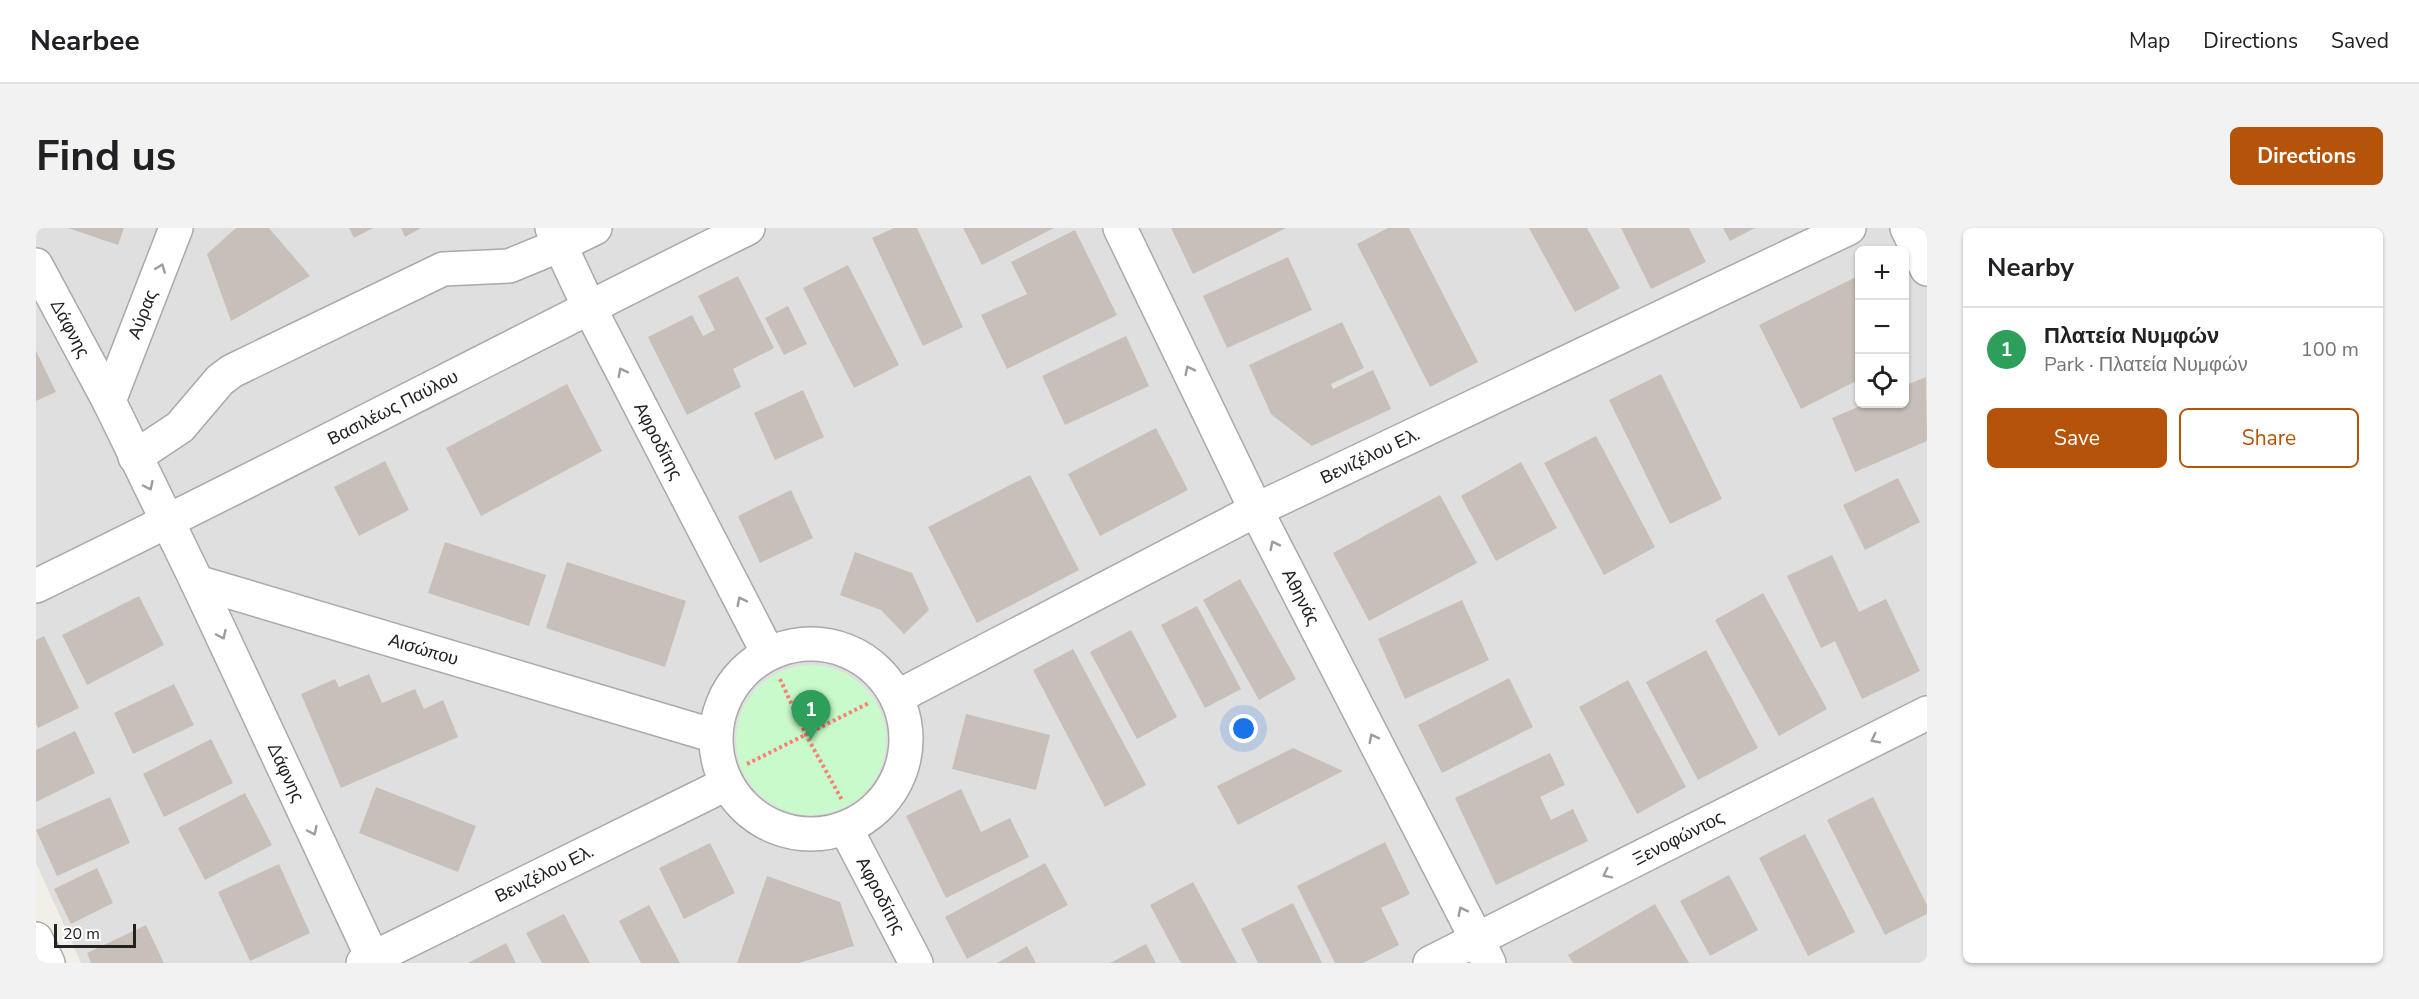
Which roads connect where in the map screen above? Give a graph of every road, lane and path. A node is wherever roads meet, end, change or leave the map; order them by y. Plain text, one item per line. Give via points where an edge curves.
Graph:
1 (176, 228) edge
2 (595, 228) edge
3 (748, 228) edge
4 (1120, 228) edge
5 (1849, 228) edge
6 (1907, 228) edge
7 (556, 237) edge
8 (36, 265) edge
9 (1927, 269) edge
10 (589, 307) junction
11 (109, 400) junction
12 (135, 457) junction
13 (1257, 510) junction
14 (166, 522) junction
15 (197, 582) junction
16 (36, 586) edge
17 (768, 653) junction
18 (896, 694) junction
19 (1927, 713) edge
20 (806, 735) junction
21 (715, 736) junction
22 (724, 781) junction
23 (850, 827) junction
24 (36, 939) edge
25 (1483, 951) edge
26 (370, 961) edge
27 (48, 963) edge
28 (916, 963) edge
29 (1430, 963) edge

11 -> 1 street, Αύρας
2 - 7 street
3 - 10 street, Βασιλέως Παύλου
13 -> 4 street, Αθηνάς
5 - 13 street, Βενιζέλου Ελ.
6 - 9 street
7 - 10 street, Αφροδίτης
7 - 12 street via 509,266 443,269 243,366 220,380 180,427
8 - 11 street, Δάφνης
10 - 14 street, Βασιλέως Παύλου
17 -> 10 street, Αφροδίτης
11 - 12 street, Δάφνης
12 -> 14 street, Δάφνης
13 - 18 street, Βενιζέλου Ελ.
25 -> 13 street, Αθηνάς
14 - 15 street
14 - 16 street, Βασιλέως Παύλου
15 - 21 street, Αισώπου
15 -> 26 street, Δάφνης
17 - 18 street via 795,644 824,644 852,652 876,668
17 - 20 path
17 - 21 street via 730,687 719,711
18 - 20 path
18 - 23 street via 906,726 903,765 879,807
19 -> 25 street, Ξενοφώντος
20 - 22 path
20 - 23 path
21 - 22 street
22 - 23 street via 748,812 778,830 812,836
22 - 26 street, Βενιζέλου Ελ.
23 - 28 street, Αφροδίτης
24 - 27 street
25 - 29 street, Ξενοφώντος

